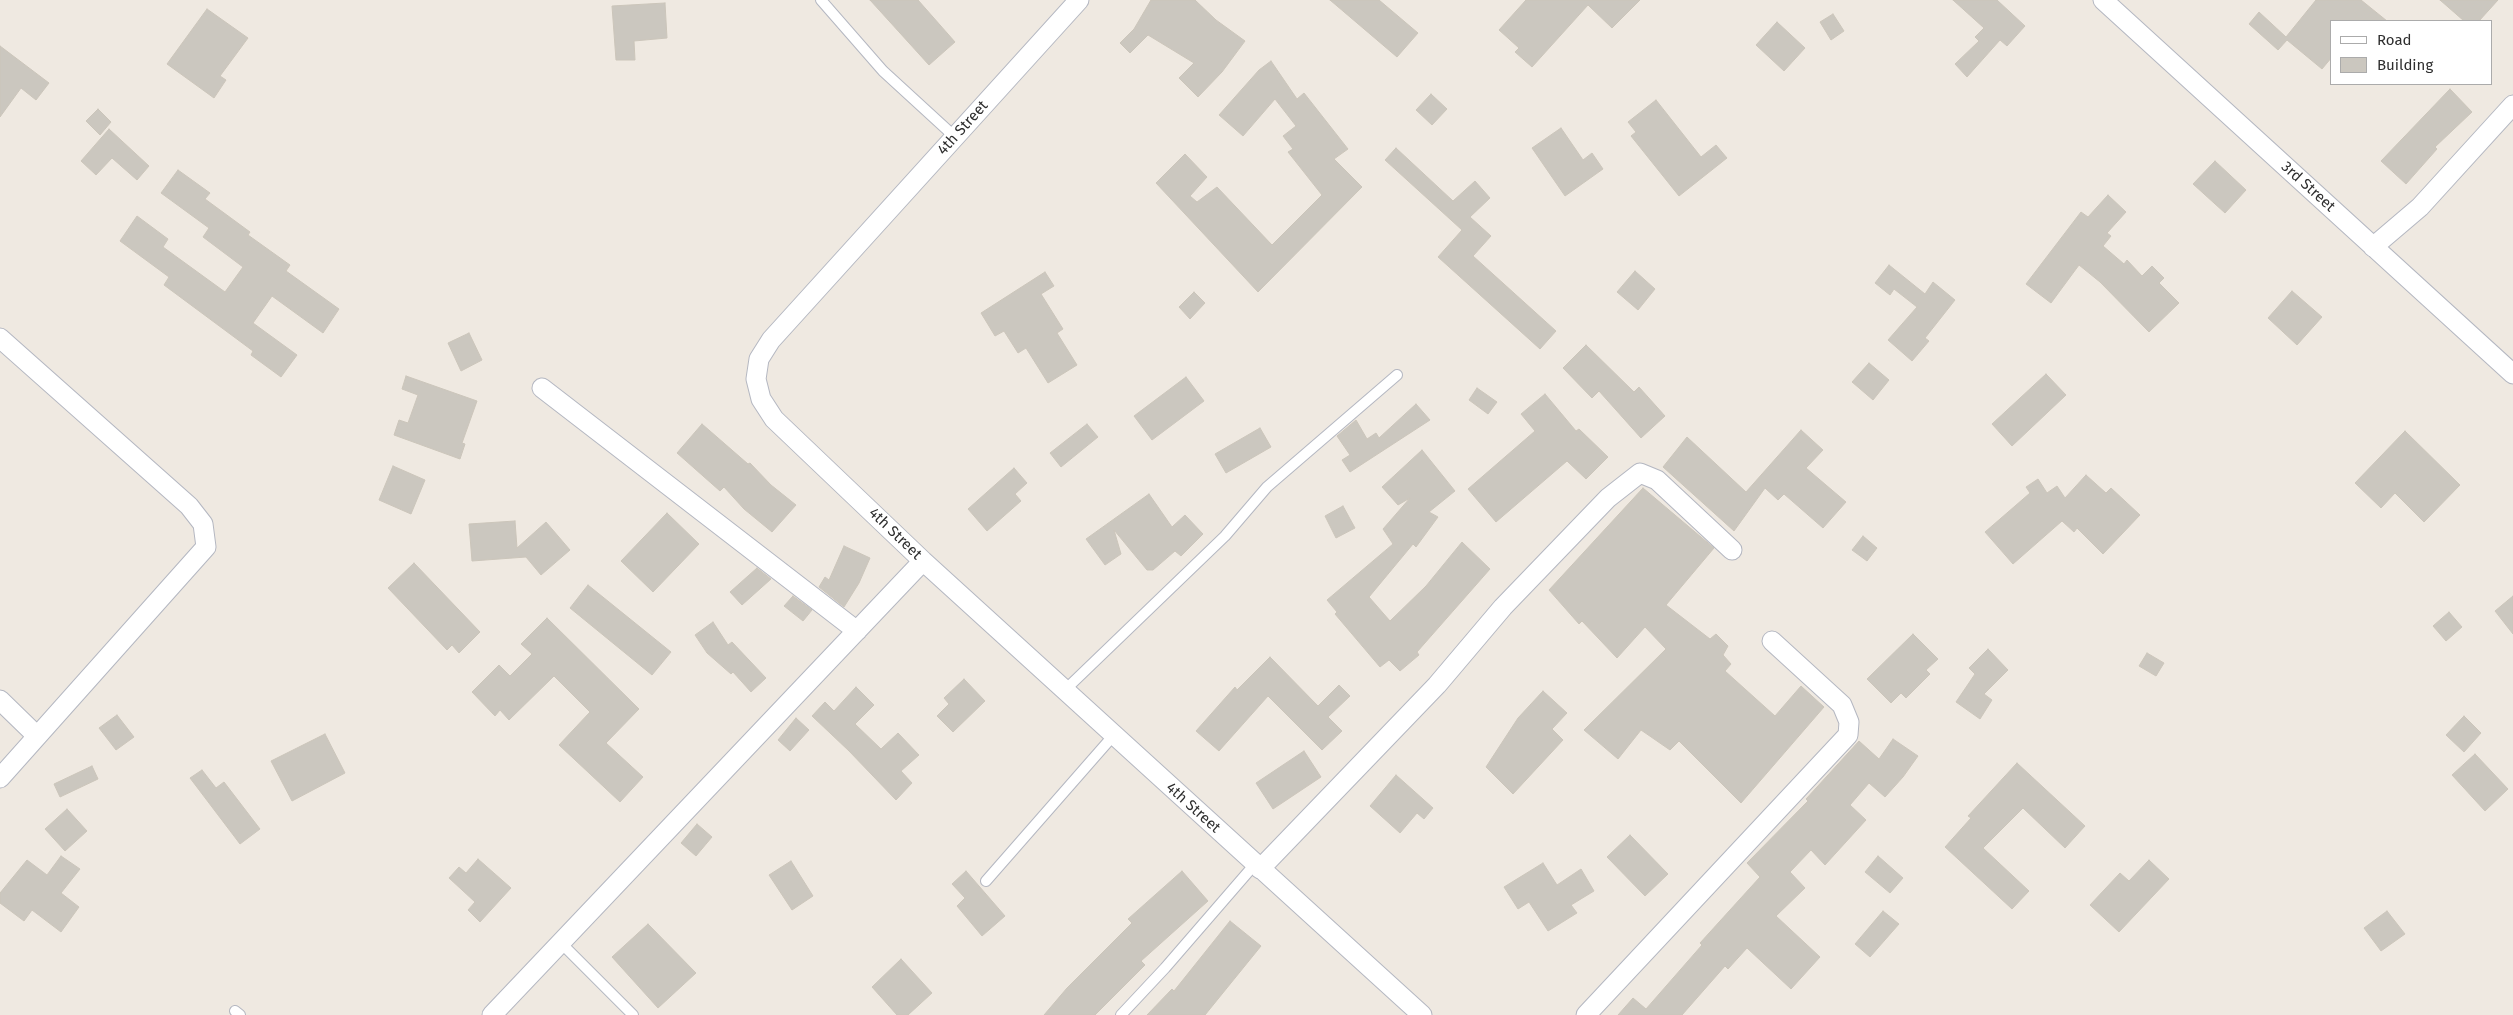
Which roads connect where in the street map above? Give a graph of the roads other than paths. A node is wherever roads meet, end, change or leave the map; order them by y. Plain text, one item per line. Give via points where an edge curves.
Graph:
1 (821, 0) edge
2 (1079, 0) edge
3 (2103, 0) edge
4 (2513, 105) edge
5 (955, 137) junction
6 (2373, 247) junction
7 (0, 338) edge
8 (2513, 374) edge
9 (1397, 375) dead end
10 (542, 388) dead end
11 (1732, 550) dead end
12 (924, 561) junction
13 (857, 631) junction
14 (1772, 641) dead end
15 (1065, 690) junction
16 (0, 700) edge
17 (37, 736) junction
18 (1113, 736) junction
19 (0, 778) edge
20 (1258, 867) junction
21 (986, 881) dead end
22 (561, 943) junction
23 (492, 1015) edge
24 (633, 1015) edge
25 (1121, 1015) edge
26 (1422, 1015) edge
27 (1586, 1015) edge

1 - 5 lane via 883,71
2 - 5 street, 4th Street
3 - 6 street, 3rd Street
4 - 6 street via 2420,207
5 - 12 street, 4th Street via 771,340 759,359 756,379 761,399 774,419
6 - 8 street, 3rd Street
7 - 17 street via 190,506 203,524 206,547
9 - 15 lane via 1267,487 1225,536
10 - 13 street
11 - 20 street via 1657,480 1640,473 1588,518 1430,692
12 - 13 street
12 - 15 street, 4th Street
13 - 22 street
14 - 27 street via 1842,705 1849,722 1848,735
15 - 18 street, 4th Street
16 - 17 street
17 - 19 street
18 - 20 street, 4th Street
18 - 21 lane
20 - 25 lane
20 - 26 street, 4th Street
22 - 23 street
22 - 24 lane

